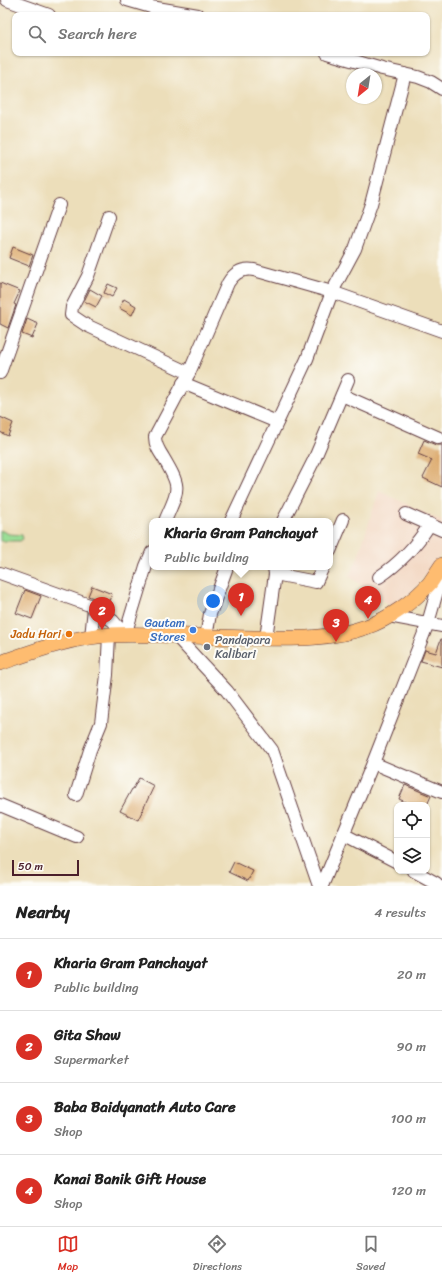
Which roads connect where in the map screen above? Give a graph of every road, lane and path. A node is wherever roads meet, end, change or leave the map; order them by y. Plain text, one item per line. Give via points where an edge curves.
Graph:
1 (7, 0) edge
2 (127, 0) edge
3 (41, 12) edge
4 (180, 12) edge
5 (336, 56) edge
6 (405, 74) junction
7 (442, 89) edge
8 (59, 205) dead end
9 (109, 216) dead end
10 (332, 292) junction
11 (442, 331) edge
12 (0, 373) edge
13 (186, 378) junction
14 (348, 380) dead end
15 (342, 394) junction
16 (277, 422) junction
17 (439, 438) dead end
18 (406, 514) dead end
19 (166, 518) edge
20 (231, 518) edge
21 (285, 518) edge
22 (344, 520) dead end
23 (430, 524) junction
24 (442, 530) edge
25 (333, 544) edge
26 (149, 559) edge
27 (442, 565) edge
28 (226, 570) edge
29 (275, 570) edge
30 (322, 570) edge
31 (0, 573) edge
32 (442, 574) edge
33 (378, 577) dead end
34 (94, 608) junction
35 (389, 616) junction
36 (428, 623) junction
37 (442, 626) edge
38 (125, 635) junction
39 (109, 636) junction
40 (176, 636) junction
41 (91, 637) junction
42 (206, 637) junction
43 (266, 638) junction
44 (0, 663) edge
45 (373, 763) junction
46 (442, 792) edge
47 (76, 795) dead end
48 (0, 805) edge
49 (343, 834) junction
50 (77, 837) dead end
51 (394, 860) edge
52 (420, 874) edge
53 (321, 886) edge
54 (439, 886) edge

1 - 3 street
2 - 4 street
5 - 6 street
6 - 7 street via 431,82
6 - 10 street via 371,204 355,249
8 - 12 street
9 - 13 street via 71,315
10 - 11 street
10 - 13 street via 254,270 244,269 236,273 230,279
10 - 16 street via 307,359
13 - 16 street
13 - 19 street via 155,437 157,447 177,483
14 - 15 street
15 - 17 street
15 - 21 street via 314,460
16 - 20 street
18 - 23 street
22 - 25 street
23 - 24 street
23 - 33 street via 404,557
26 - 38 street
27 - 35 main road via 414,598
28 - 42 street via 210,614
29 - 30 street via 316,582
29 - 43 street
31 - 34 street
32 - 36 street
34 - 38 street via 113,621
34 - 41 street
35 - 36 street
35 - 43 main road via 366,627 338,634 296,639
36 - 37 street
36 - 45 street
38 - 39 main road
38 - 40 main road
39 - 41 main road
39 - 47 street via 101,722
40 - 42 main road
40 - 53 street via 222,686 272,750
41 - 44 main road via 50,646
42 - 43 main road
45 - 46 street
45 - 49 street
48 - 50 street
49 - 51 street
49 - 53 street
52 - 54 street

